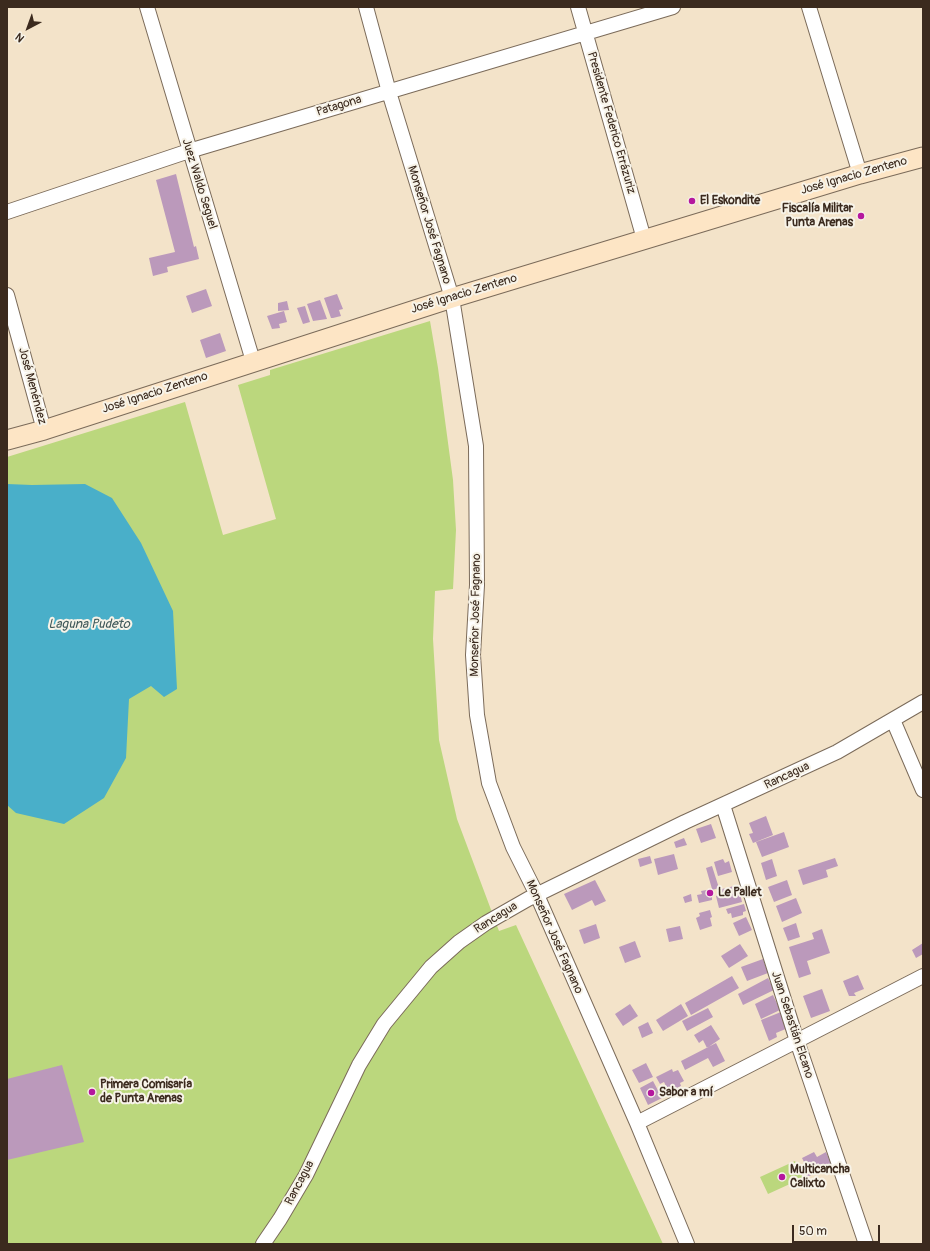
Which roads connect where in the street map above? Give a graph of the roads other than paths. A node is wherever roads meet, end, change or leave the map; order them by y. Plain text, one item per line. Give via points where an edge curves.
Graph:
1 (147, 7) edge
2 (366, 7) edge
3 (578, 7) edge
4 (673, 7) edge
5 (809, 7) edge
6 (585, 33) junction
7 (389, 92) junction
8 (189, 151) junction
9 (923, 157) edge
10 (860, 174) junction
11 (7, 212) edge
12 (644, 239) junction
13 (7, 296) edge
14 (452, 298) junction
15 (253, 361) junction
16 (44, 430) junction
17 (7, 440) edge
18 (923, 702) edge
19 (893, 720) junction
20 (923, 790) edge
21 (723, 805) junction
22 (537, 895) junction
23 (923, 976) edge
24 (797, 1041) junction
25 (637, 1123) junction
26 (263, 1244) edge
27 (687, 1244) edge
28 (866, 1244) edge

1 - 8 street, Juez Waldo Seguel
2 - 7 street, Monseñor José Fagnano
3 - 6 street, Presidente Federico Errázuriz
4 - 6 street, Patagona
5 - 10 street
6 - 7 street, Patagona
6 - 12 street, Presidente Federico Errázuriz
7 - 8 street, Patagona
7 - 14 street, Monseñor José Fagnano
8 - 11 street, Patagona
8 - 15 street, Juez Waldo Seguel
9 - 10 street, José Ignacio Zenteno
10 - 12 street, José Ignacio Zenteno
12 - 14 street, José Ignacio Zenteno
13 - 16 street, José Menéndez
14 - 15 street, José Ignacio Zenteno
14 - 22 street, Monseñor José Fagnano via 476,446 477,585 473,655 477,715 489,783 513,848
15 - 16 street, José Ignacio Zenteno
16 - 17 street, José Ignacio Zenteno
18 - 19 street, Rancagua
19 - 20 street
19 - 21 street, Rancagua via 837,752
21 - 22 street, Rancagua
21 - 24 street, Juan Sebastián Elcano
22 - 25 street, Monseñor José Fagnano
22 - 26 street, Rancagua via 486,923 459,942 430,967 405,996 359,1065 306,1175
23 - 24 street
24 - 25 street
24 - 28 street, Juan Sebastián Elcano
25 - 27 street, Monseñor José Fagnano

